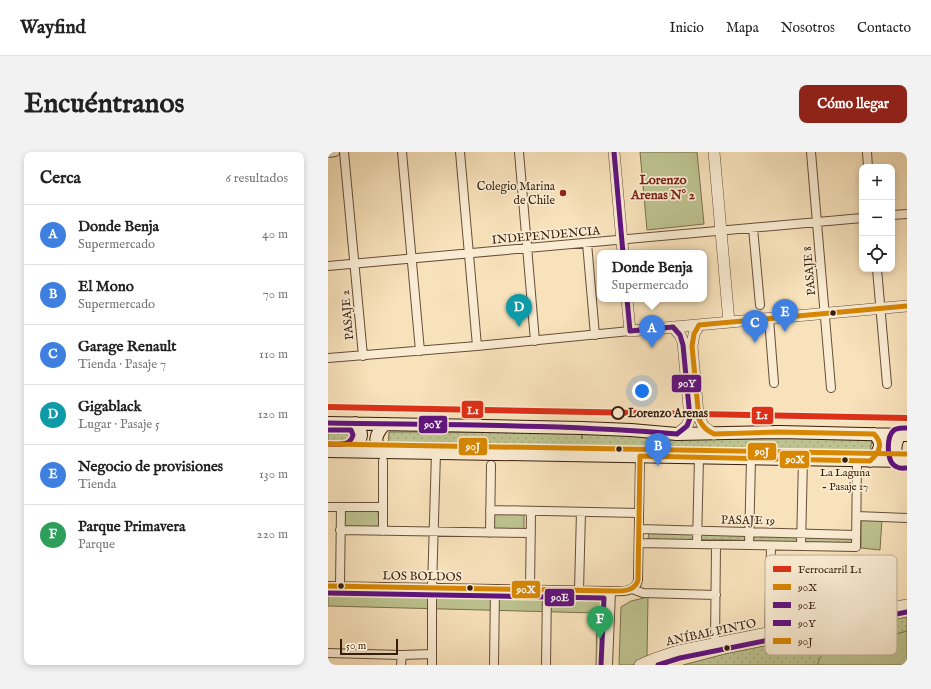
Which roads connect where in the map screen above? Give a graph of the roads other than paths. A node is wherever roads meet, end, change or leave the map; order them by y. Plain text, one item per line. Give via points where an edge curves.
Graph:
1 (335, 152) edge
2 (344, 152) edge
3 (402, 152) edge
4 (460, 152) edge
5 (519, 152) edge
6 (614, 152) edge
7 (714, 152) edge
8 (811, 152) edge
9 (867, 152) edge
10 (328, 153) edge
11 (868, 164) edge
12 (907, 214) edge
13 (895, 215) edge
14 (859, 218) edge
15 (817, 223) junction
16 (753, 228) junction
17 (721, 231) junction
18 (621, 240) junction
19 (586, 243) junction
20 (527, 248) junction
21 (623, 250) edge
22 (469, 254) junction
23 (411, 259) junction
24 (354, 264) junction
25 (328, 266) edge
26 (877, 272) edge
27 (627, 302) edge
28 (760, 305) dead end
29 (907, 306) edge
30 (880, 308) junction
31 (825, 313) junction
32 (769, 319) junction
33 (729, 322) junction
34 (699, 325) junction
35 (673, 327) junction
36 (630, 331) junction
37 (595, 335) junction
38 (535, 341) junction
39 (477, 346) junction
40 (420, 350) junction
41 (363, 356) junction
42 (328, 358) edge
43 (774, 383) dead end
44 (887, 384) dead end
45 (831, 388) dead end
46 (328, 423) edge
47 (355, 423) junction
48 (385, 424) junction
49 (677, 434) junction
50 (714, 434) junction
51 (874, 434) junction
52 (903, 435) edge
53 (328, 451) edge
54 (347, 451) junction
55 (436, 453) junction
56 (640, 456) junction
57 (383, 457) junction
58 (699, 457) junction
59 (751, 458) junction
60 (803, 460) junction
61 (864, 461) junction
62 (904, 461) edge
63 (491, 465) dead end
64 (328, 506) edge
65 (341, 507) junction
66 (383, 507) junction
67 (490, 510) junction
68 (531, 510) junction
69 (580, 512) junction
70 (639, 513) junction
71 (857, 516) junction
72 (907, 518) edge
73 (639, 529) junction
74 (340, 530) junction
75 (383, 531) junction
76 (698, 531) junction
77 (434, 532) junction
78 (750, 532) junction
79 (490, 533) junction
80 (531, 533) junction
81 (801, 534) junction
82 (856, 535) junction
83 (639, 543) junction
84 (697, 544) junction
85 (716, 545) junction
86 (749, 545) junction
87 (771, 546) junction
88 (801, 546) junction
89 (771, 555) edge
90 (328, 586) edge
91 (340, 586) junction
92 (432, 588) junction
93 (495, 589) junction
94 (530, 589) junction
95 (632, 589) junction
96 (547, 590) junction
97 (578, 590) junction
98 (611, 591) junction
99 (716, 595) junction
100 (907, 605) edge
101 (897, 607) edge
102 (765, 634) edge
103 (715, 643) junction
104 (328, 653) edge
105 (432, 654) junction
106 (402, 655) junction
107 (401, 665) edge
108 (432, 665) edge
109 (494, 665) edge
110 (546, 665) edge
111 (608, 665) edge
112 (640, 665) edge

1 - 10 street
2 - 24 street, PASAJE 2
3 - 23 street
4 - 22 street
5 - 20 street
6 - 18 street
7 - 17 street
8 - 15 street, PASAJE 8
9 - 11 street
12 - 13 street
14 - 15 street, INDEPENDENCIA
15 - 16 street, INDEPENDENCIA
15 - 31 street, PASAJE 8
16 - 17 street, INDEPENDENCIA
16 - 28 street
17 - 18 street, INDEPENDENCIA
17 - 33 street
18 - 19 street, INDEPENDENCIA
18 - 21 street
19 - 20 street, INDEPENDENCIA
19 - 37 street
20 - 22 street, INDEPENDENCIA
20 - 38 street
22 - 23 street, INDEPENDENCIA
22 - 39 street
23 - 24 street, INDEPENDENCIA
23 - 40 street
24 - 25 street, INDEPENDENCIA
24 - 41 street, PASAJE 2
26 - 30 street
27 - 36 street
29 - 30 street
30 - 31 street
30 - 44 street
31 - 32 street
31 - 45 street, PASAJE 8
32 - 33 street
32 - 43 street
33 - 34 street
34 - 35 street
34 - 50 street via 692,346 698,414 703,426
35 - 36 street
35 - 49 street via 680,335 684,346 690,418 687,426
36 - 37 street
37 - 38 street
38 - 39 street
39 - 40 street
40 - 41 street
41 - 42 street
46 - 47 main road
47 - 48 main road
47 - 54 main road via 360,430 360,438 357,444
48 - 49 main road via 588,428
48 - 57 main road via 376,437 377,446
49 - 50 main road
50 - 51 main road
51 - 52 main road
51 - 61 main road via 880,446 876,455
52 - 62 main road via 895,448 896,455
53 - 54 main road
54 - 57 main road
55 - 56 main road
55 - 57 main road
55 - 77 street
56 - 58 main road
56 - 70 street
57 - 66 street
58 - 59 main road
58 - 76 street
59 - 60 main road
59 - 78 street
60 - 61 main road
60 - 81 street
61 - 62 main road
61 - 71 street
63 - 67 street
64 - 65 street
65 - 66 street
65 - 74 street
66 - 75 street
67 - 68 street
67 - 79 street
68 - 69 street
68 - 80 street
69 - 70 street
69 - 97 street
70 - 73 street
71 - 72 street
71 - 82 street
73 - 76 street, PASAJE 19
73 - 83 street
74 - 75 street
74 - 91 street
75 - 77 street
76 - 78 street, PASAJE 19
76 - 84 street
77 - 79 street
77 - 92 street
78 - 81 street, PASAJE 19
78 - 86 street
79 - 80 street
80 - 94 street
81 - 82 street, PASAJE 19
81 - 88 street
82 - 88 street, PASAJE 19 via 856,547
83 - 84 street, PASAJE 19
83 - 95 street via 638,583
84 - 85 street, PASAJE 19
85 - 86 street, PASAJE 19
85 - 99 street
86 - 87 street, PASAJE 19
87 - 88 street, PASAJE 19
87 - 89 street
90 - 91 street, LOS BOLDOS
91 - 92 street, LOS BOLDOS
92 - 93 street, LOS BOLDOS
92 - 105 street
93 - 94 street, LOS BOLDOS
93 - 109 street
94 - 96 street, LOS BOLDOS
95 - 98 street, LOS BOLDOS
95 - 99 street via 643,593
96 - 97 street, LOS BOLDOS
96 - 110 street
97 - 98 street, LOS BOLDOS
98 - 111 street
99 - 103 street
100 - 101 street, ANÍBAL PINTO
102 - 103 street, ANÍBAL PINTO
103 - 112 street, ANÍBAL PINTO via 666,654
104 - 106 street
105 - 106 street
105 - 108 street
106 - 107 street

